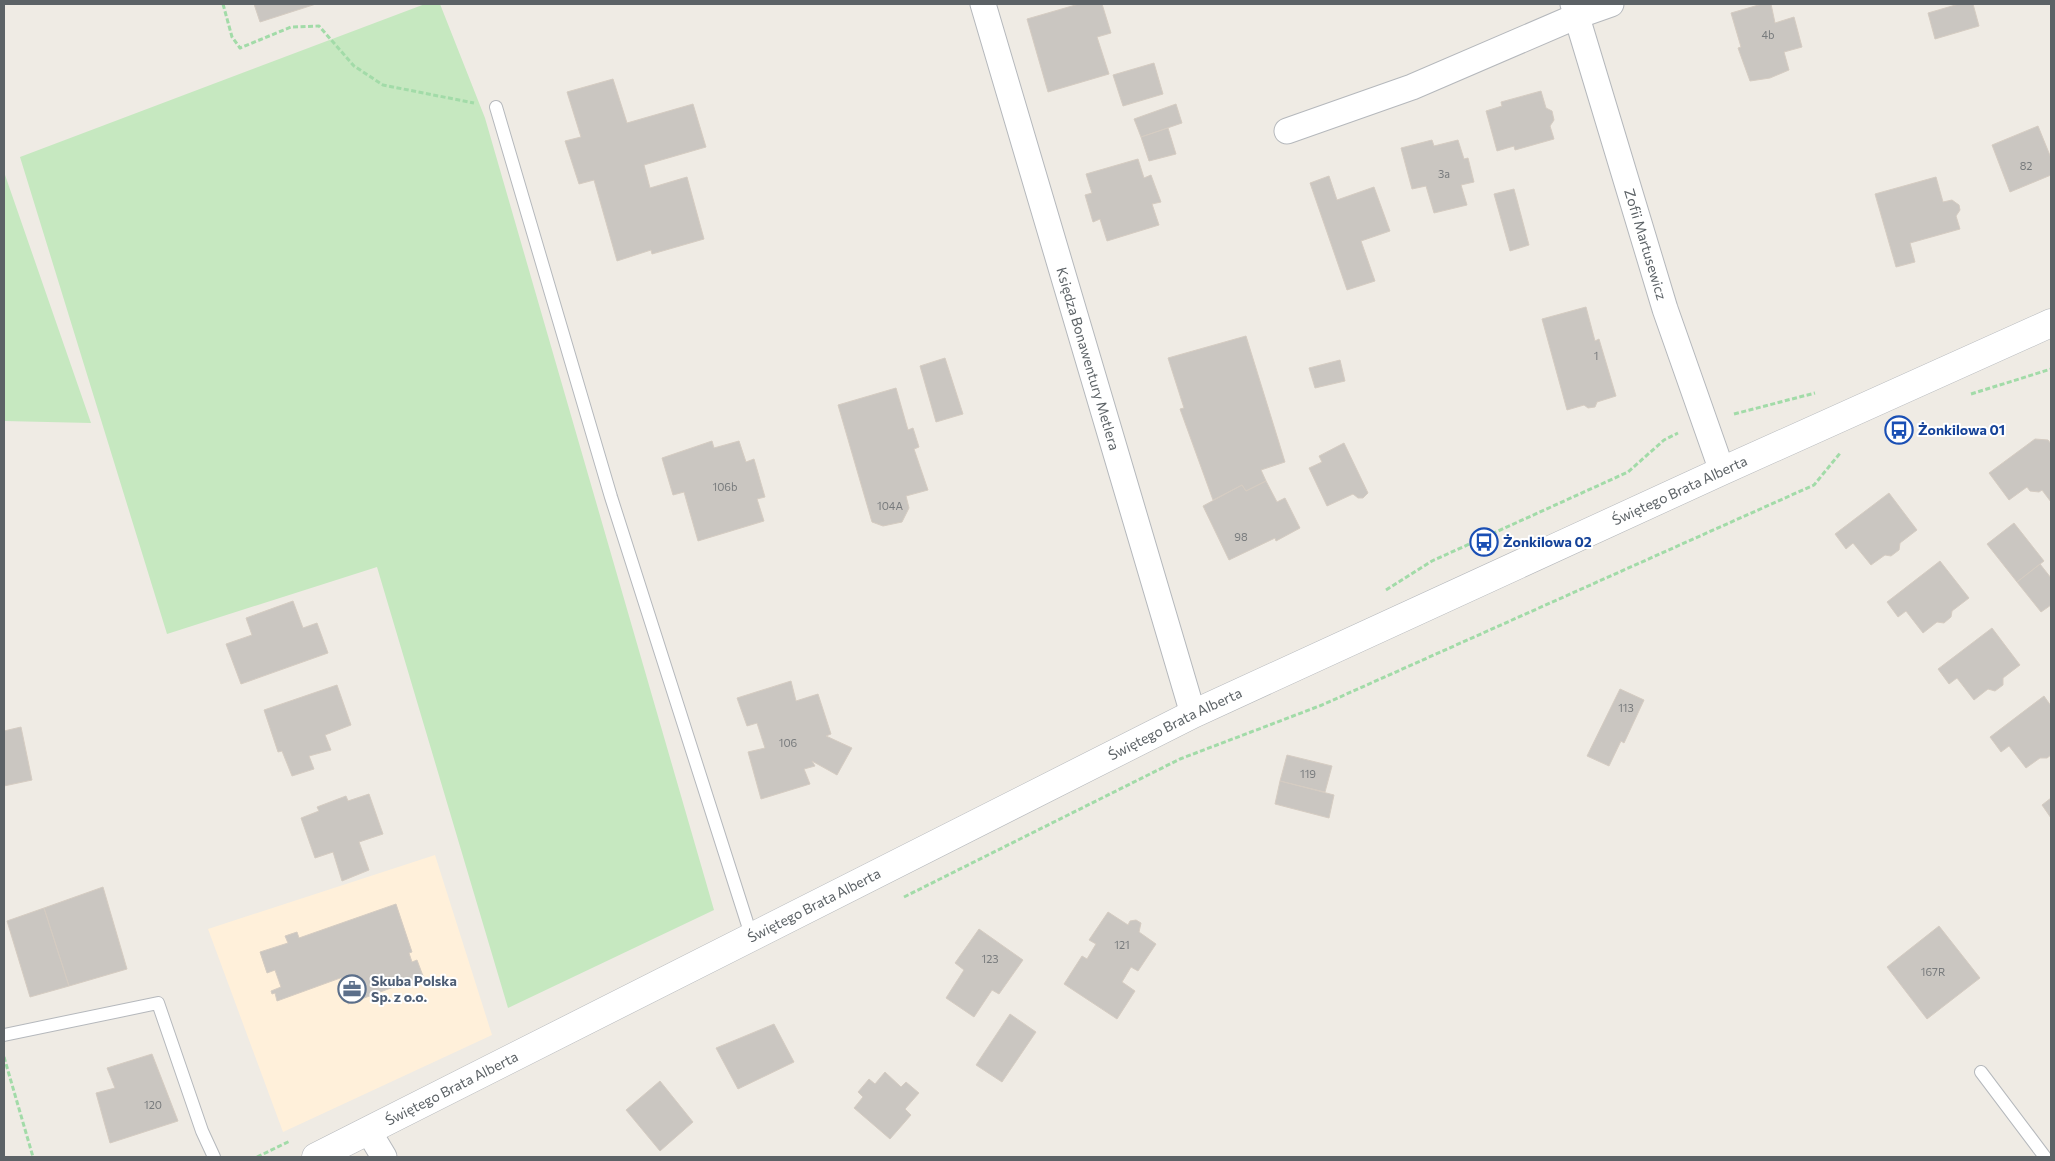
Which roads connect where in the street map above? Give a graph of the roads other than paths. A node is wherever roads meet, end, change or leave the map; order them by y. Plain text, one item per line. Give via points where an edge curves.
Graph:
1 (983, 4) edge
2 (1612, 4) edge
3 (1575, 10) edge
4 (496, 107) road end
5 (1287, 132) dead end
6 (2049, 329) edge
7 (1722, 471) junction
8 (1193, 714) junction
9 (752, 938) junction
10 (4, 1035) edge
11 (1981, 1072) dead end
12 (369, 1132) junction
13 (214, 1157) edge
14 (316, 1157) edge
15 (384, 1157) edge
16 (2045, 1157) edge

1 - 8 street, Księdza Bonawentury Metlera
2 - 3 street
3 - 5 street via 1412,86
3 - 7 street, Zofii Martusewicz via 1666,309
4 - 9 lane via 610,497
6 - 7 street, Świętego Brata Alberta
7 - 8 street, Świętego Brata Alberta
8 - 9 street, Świętego Brata Alberta
9 - 12 street, Świętego Brata Alberta
10 - 13 lane via 158,1003
11 - 16 lane
12 - 14 street, Świętego Brata Alberta
12 - 15 street

